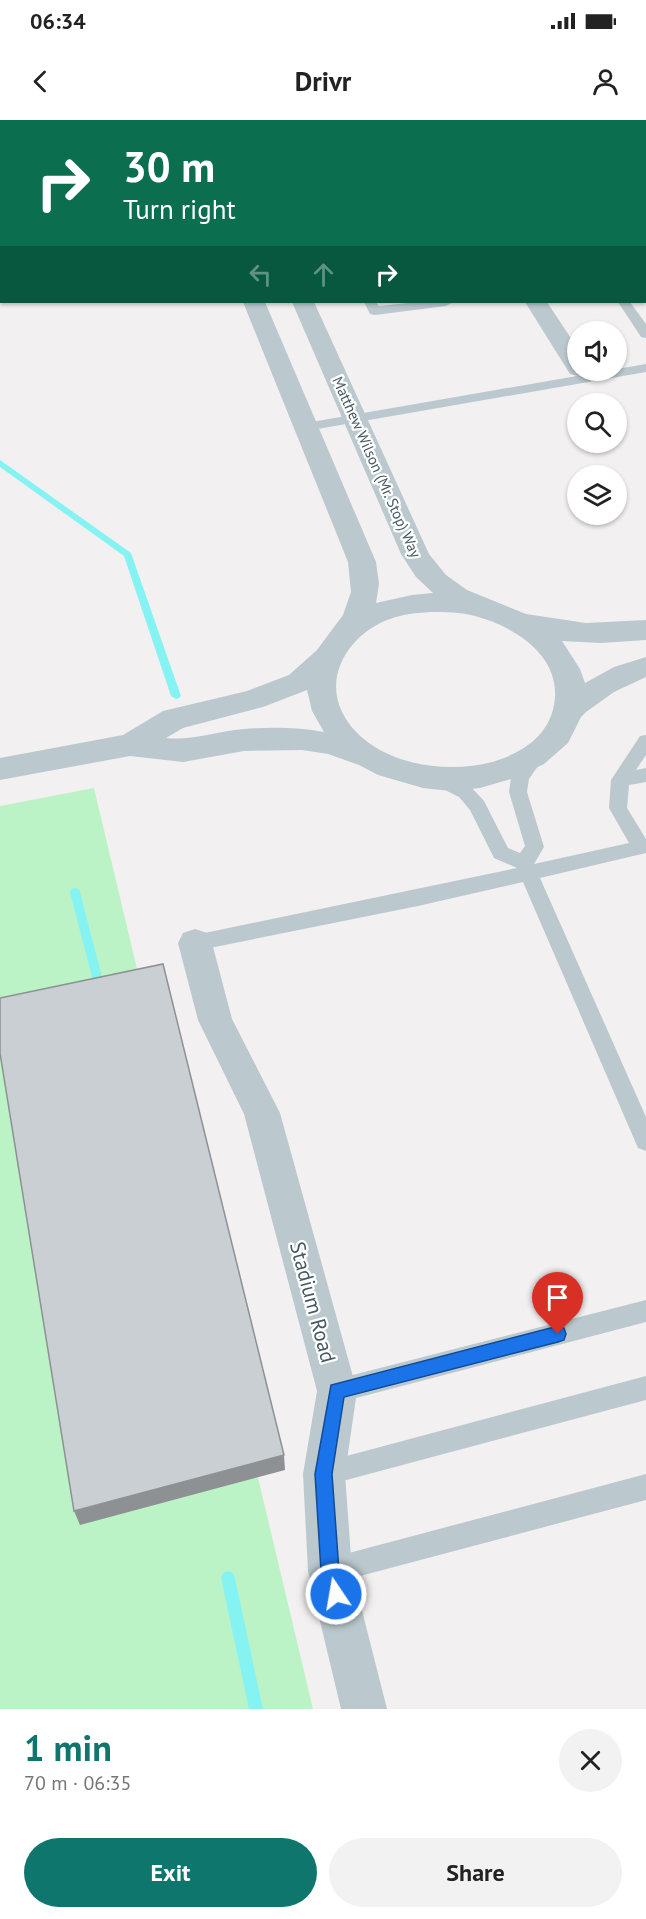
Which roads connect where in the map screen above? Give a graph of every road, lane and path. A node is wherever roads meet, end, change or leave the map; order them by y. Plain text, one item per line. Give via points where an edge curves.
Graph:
1 (254, 303) edge
2 (303, 303) edge
3 (371, 303) edge
4 (438, 303) edge
5 (537, 303) edge
6 (625, 303) edge
7 (646, 334) edge
8 (567, 352) edge
9 (646, 368) edge
10 (627, 369) edge
11 (567, 376) edge
12 (355, 420) junction
13 (306, 428) junction
14 (480, 607) junction
15 (525, 624) junction
16 (646, 630) edge
17 (337, 646) junction
18 (646, 666) edge
19 (567, 713) junction
20 (646, 741) edge
21 (130, 745) junction
22 (536, 756) junction
23 (370, 759) junction
24 (0, 769) edge
25 (646, 774) edge
26 (436, 778) junction
27 (620, 780) junction
28 (644, 847) edge
29 (526, 867) junction
30 (195, 943) joint
31 (646, 1141) edge
32 (646, 1311) edge
33 (646, 1388) edge
34 (337, 1391) junction
35 (324, 1474) junction
36 (646, 1486) edge
37 (330, 1571) junction
38 (364, 1709) edge

1 - 13 street
2 - 12 street, Matthew Wilson (Mr. Stop) Way
3 - 4 lane via 375,311
5 - 8 street
6 - 7 lane
9 - 10 lane
11 - 12 lane
12 - 13 lane
12 - 14 street, Matthew Wilson (Mr. Stop) Way via 427,573 441,586
13 - 17 street via 362,562 367,585 363,603
14 - 15 street
14 - 17 street via 456,602 418,603 383,611 354,627
15 - 16 street via 576,633
15 - 19 street via 551,645 567,671 572,701
17 - 21 street via 298,682 253,700 174,718
17 - 23 street via 321,674 323,705 339,734
18 - 19 street via 589,692
19 - 22 street via 561,731
20 - 27 lane
21 - 23 street via 183,751 244,740 302,740 333,744
21 - 24 street
22 - 26 street via 499,773 455,780
22 - 29 lane via 520,778 518,792 535,847
23 - 26 street via 410,775
25 - 27 lane
26 - 29 lane via 465,792 477,806 501,853
27 - 28 lane via 618,808
28 - 29 lane
29 - 30 lane via 418,898
29 - 31 lane
30 - 34 street, Stadium Road via 215,1020 262,1113
32 - 34 lane
33 - 35 lane
34 - 35 street, Stadium Road
35 - 37 street, Stadium Road
36 - 37 lane
37 - 38 street, Stadium Road

